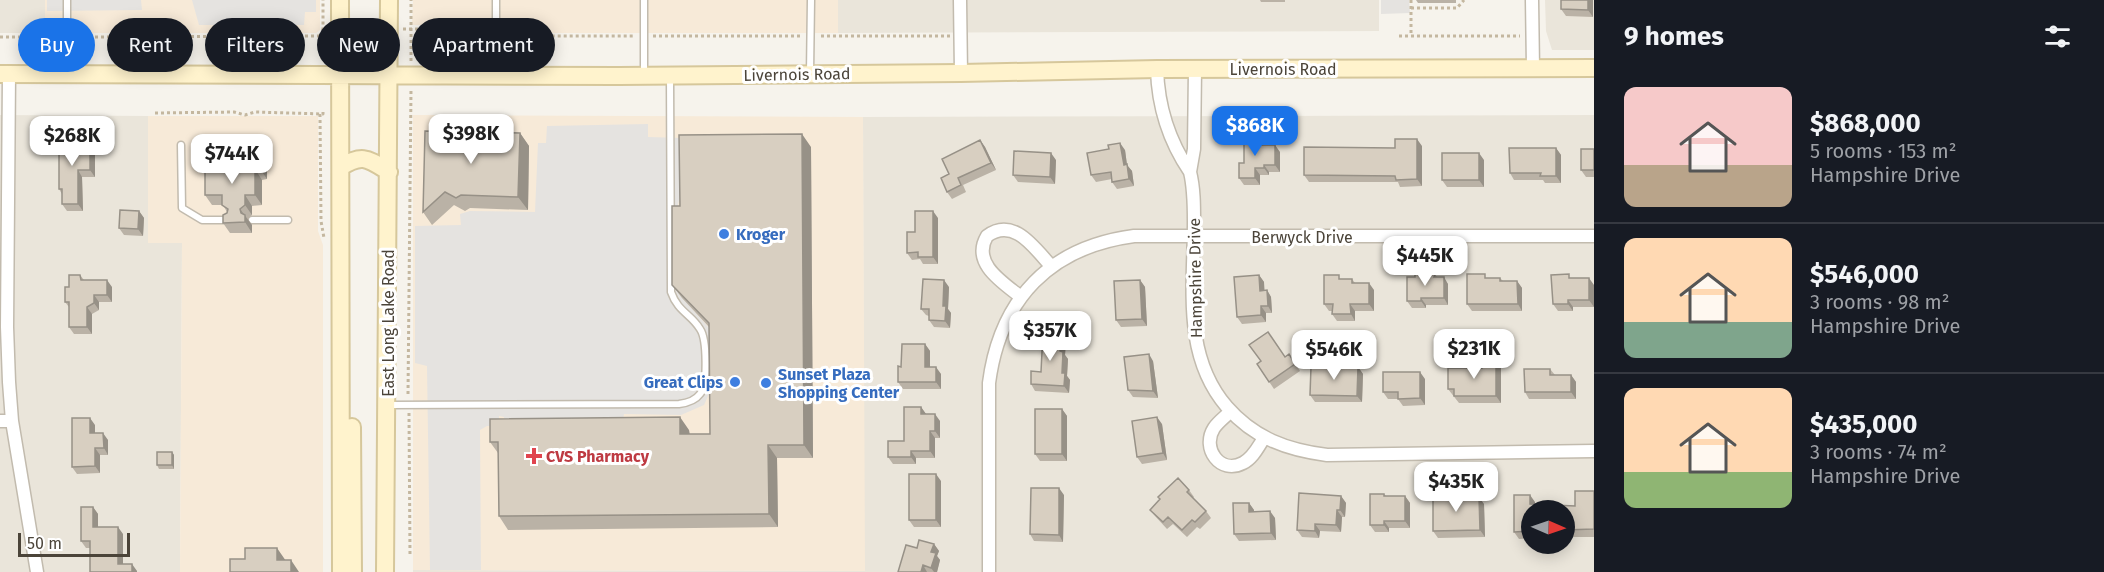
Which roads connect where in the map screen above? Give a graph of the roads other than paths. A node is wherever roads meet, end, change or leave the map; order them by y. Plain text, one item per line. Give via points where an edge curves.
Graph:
1 (67, 0) edge
2 (340, 0) edge
3 (389, 0) edge
4 (496, 0) edge
5 (644, 0) edge
6 (811, 0) edge
7 (960, 0) edge
8 (1532, 0) edge
9 (1533, 68) junction
10 (1594, 68) edge
11 (1157, 69) junction
12 (1195, 69) junction
13 (4, 74) edge
14 (67, 74) junction
15 (340, 74) junction
16 (388, 74) junction
17 (496, 74) junction
18 (810, 74) junction
19 (961, 74) junction
20 (644, 75) junction
21 (670, 76) junction
22 (181, 145) dead end
23 (341, 167) junction
24 (389, 172) junction
25 (1190, 172) junction
26 (230, 220) edge
27 (252, 220) dead end
28 (288, 220) dead end
29 (1194, 236) junction
30 (1594, 237) edge
31 (1052, 267) junction
32 (341, 278) junction
33 (1021, 297) junction
34 (387, 405) junction
35 (1231, 411) junction
36 (6, 421) edge
37 (1264, 438) junction
38 (1594, 452) edge
39 (38, 572) edge
40 (341, 572) edge
41 (353, 572) edge
42 (385, 572) edge
43 (989, 572) edge

1 - 14 lane
2 - 15 main road
3 - 16 main road, East Long Lake Road
4 - 17 lane
5 - 20 lane
6 - 18 lane
7 - 19 street
8 - 9 street
9 - 10 main road, Livernois Road
9 - 12 main road, Livernois Road
11 - 12 main road, Livernois Road
11 - 19 main road, Livernois Road
11 - 25 street, Hampshire Drive via 1159,97 1169,132
12 - 25 street, Hampshire Drive
13 - 14 main road, Livernois Road
13 - 36 street
14 - 15 main road, Livernois Road
15 - 16 main road, Livernois Road
15 - 23 main road
16 - 17 main road, Livernois Road
16 - 24 main road, East Long Lake Road
17 - 20 main road, Livernois Road
18 - 19 main road, Livernois Road
18 - 21 main road, Livernois Road
20 - 21 main road, Livernois Road
21 - 34 lane via 671,292 678,306 701,329 705,384 700,395 679,404
22 - 26 lane via 182,208 202,220
23 - 24 main road via 355,158 367,159
23 - 32 main road
24 - 34 main road, East Long Lake Road
25 - 29 street, Hampshire Drive
27 - 28 lane
29 - 30 street, Berwyck Drive
29 - 31 street, Berwyck Drive via 1113,239 1084,248
29 - 35 street, Hampshire Drive via 1196,344 1210,384
31 - 33 street, Berwyck Drive
31 - 33 street via 1016,231 1001,229 987,236 982,252 987,267
32 - 40 main road
32 - 41 main road via 352,314
33 - 43 street, Berwyck Drive via 997,341 989,384
34 - 42 main road, East Long Lake Road
35 - 37 street, Hampshire Drive
35 - 37 street via 1214,429 1209,441 1214,458 1228,466 1243,463
36 - 39 street
37 - 38 street, Hampshire Drive via 1300,452 1327,455

